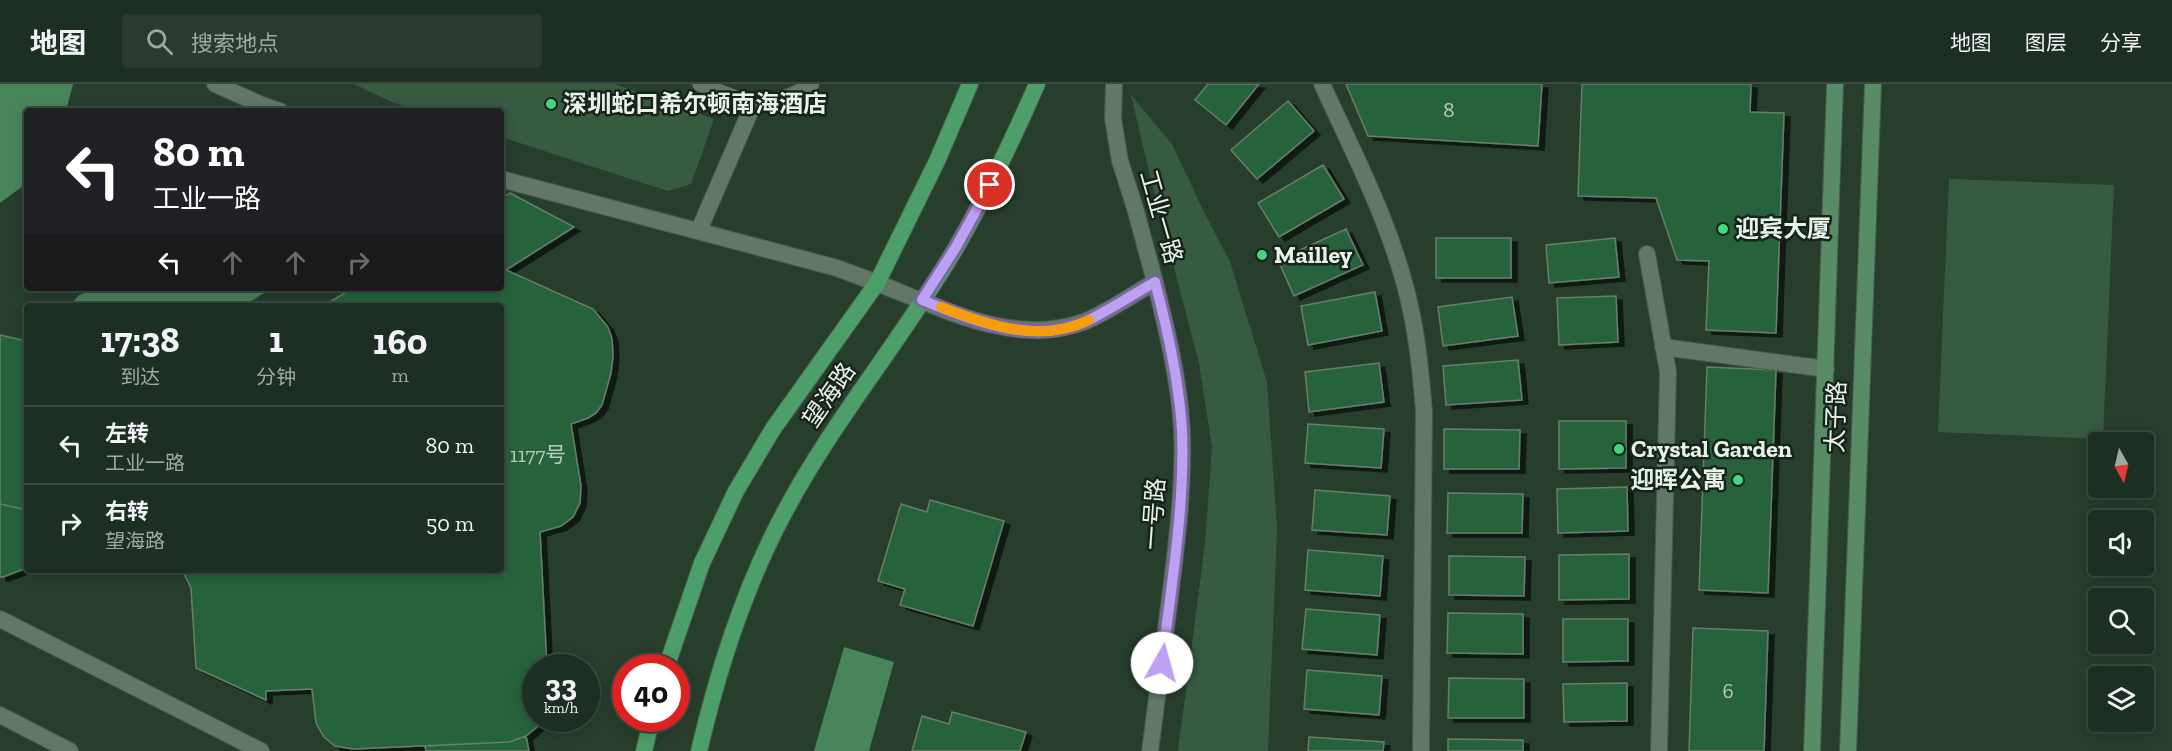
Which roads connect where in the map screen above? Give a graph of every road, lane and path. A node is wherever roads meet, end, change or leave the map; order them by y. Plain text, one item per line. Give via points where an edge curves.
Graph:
1 (215, 84) edge
2 (700, 84) edge
3 (811, 84) edge
4 (970, 84) edge
5 (1037, 84) edge
6 (1114, 84) edge
7 (1322, 84) edge
8 (1835, 84) edge
9 (1873, 84) edge
10 (753, 105) junction
11 (271, 108) edge
12 (504, 180) edge
13 (699, 230) junction
14 (1647, 254) dead end
15 (1155, 282) junction
16 (877, 283) junction
17 (922, 300) junction
18 (1663, 347) junction
19 (1826, 369) junction
20 (0, 619) edge
21 (671, 654) edge
22 (0, 715) edge
23 (649, 732) edge
24 (70, 751) edge
25 (261, 751) edge
26 (644, 751) edge
27 (699, 751) edge
28 (1150, 751) edge
29 (1421, 751) edge
30 (1659, 751) edge
31 (1812, 751) edge
32 (1848, 751) edge

1 - 11 street
2 - 10 lane
3 - 10 street via 789,98
4 - 16 main road, 望海路
5 - 17 main road, 望海路 via 977,210
6 - 15 street, 工业一路 via 1113,120 1120,161
7 - 29 street via 1391,241 1410,304 1419,358 1424,411
8 - 19 main road, 太子路
9 - 32 main road, 太子路
10 - 13 street
12 - 13 street, 工业一路
13 - 16 street, 工业一路
14 - 18 street
15 - 17 street, 工业一路 via 1086,321 1059,330 1005,328
15 - 28 street, 一号路 via 1168,332 1182,431 1176,552
16 - 17 street, 工业一路
16 - 21 main road, 望海路 via 773,429 736,491 702,563
17 - 27 main road, 望海路 via 825,441 782,516 751,580 726,651
18 - 19 street
18 - 30 street via 1668,372
19 - 31 main road, 太子路
20 - 25 street
22 - 24 street
23 - 26 main road

